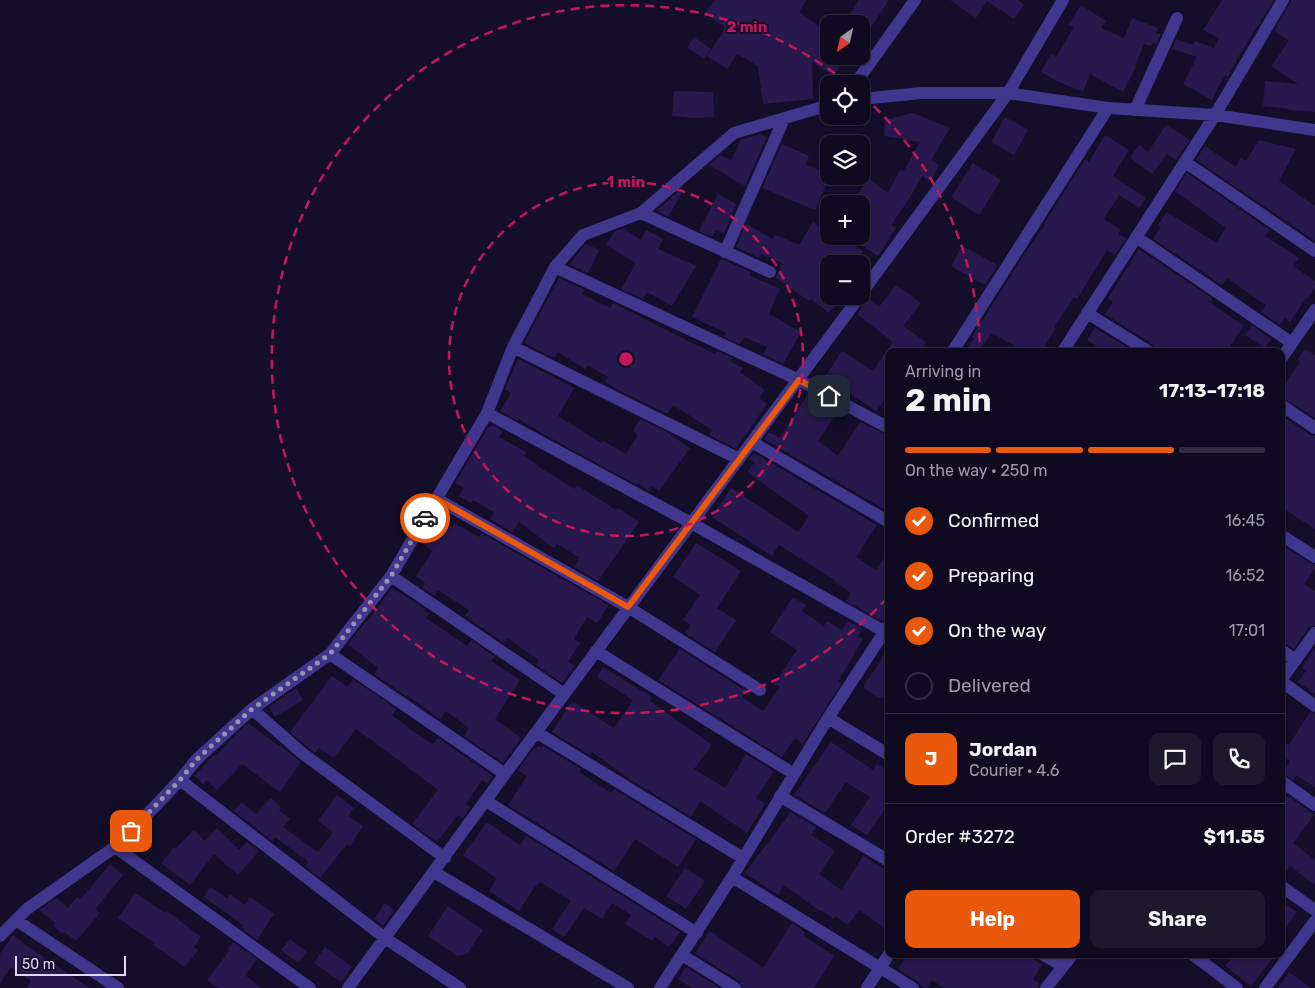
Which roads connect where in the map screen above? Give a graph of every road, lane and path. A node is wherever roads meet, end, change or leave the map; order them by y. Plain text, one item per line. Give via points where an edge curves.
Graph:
1 (914, 0) edge
2 (1063, 0) edge
3 (1283, 0) edge
4 (1177, 18) dead end
5 (861, 75) edge
6 (1008, 93) junction
7 (870, 98) edge
8 (820, 108) edge
9 (1108, 108) junction
10 (1135, 110) junction
11 (1215, 115) junction
12 (784, 119) junction
13 (1315, 130) edge
14 (1184, 162) junction
15 (641, 213) junction
16 (1136, 237) junction
17 (1315, 251) edge
18 (725, 252) junction
19 (555, 267) junction
20 (770, 272) dead end
21 (870, 283) edge
22 (854, 305) edge
23 (1087, 312) junction
24 (1314, 314) edge
25 (1292, 343) junction
26 (513, 347) junction
27 (955, 348) edge
28 (1065, 348) edge
29 (1143, 348) edge
30 (1285, 353) edge
31 (799, 380) junction
32 (1285, 408) edge
33 (487, 413) junction
34 (885, 426) edge
35 (1315, 428) edge
36 (752, 442) junction
37 (739, 459) junction
38 (437, 499) junction
39 (885, 520) edge
40 (691, 523) junction
41 (1285, 537) edge
42 (1315, 556) edge
43 (391, 576) junction
44 (628, 607) junction
45 (885, 629) edge
46 (885, 633) edge
47 (1315, 633) edge
48 (596, 650) junction
49 (1285, 653) edge
50 (330, 654) junction
51 (1296, 660) junction
52 (1285, 675) edge
53 (1285, 684) edge
54 (760, 690) dead end
55 (564, 694) junction
56 (1315, 706) edge
57 (252, 709) junction
58 (828, 718) junction
59 (536, 732) junction
60 (885, 753) edge
61 (504, 774) junction
62 (794, 774) junction
63 (180, 780) junction
64 (1285, 784) edge
65 (780, 796) junction
66 (486, 801) junction
67 (1315, 805) edge
68 (115, 847) junction
69 (445, 858) junction
70 (743, 858) junction
71 (885, 859) edge
72 (434, 872) junction
73 (732, 877) junction
74 (1285, 889) edge
75 (1315, 910) edge
76 (16, 920) junction
77 (1315, 921) edge
78 (697, 933) junction
79 (0, 936) edge
80 (385, 938) junction
81 (682, 955) junction
82 (887, 958) edge
83 (1049, 958) edge
84 (1070, 958) edge
85 (1197, 958) edge
86 (1063, 966) junction
87 (881, 967) junction
88 (118, 988) edge
89 (310, 988) edge
90 (348, 988) edge
91 (460, 988) edge
92 (628, 988) edge
93 (660, 988) edge
94 (735, 988) edge
95 (867, 988) edge
96 (913, 988) edge
97 (1046, 988) edge
98 (1237, 988) edge
99 (1265, 988) edge

1 - 5 street
2 - 6 street
3 - 11 street
4 - 10 street
6 - 7 street via 921,93
6 - 9 street
6 - 21 street
8 - 12 street
9 - 10 street
9 - 27 street
10 - 11 street
11 - 13 street
11 - 14 street
12 - 15 street via 734,133
12 - 18 street
14 - 16 street
14 - 17 street
15 - 18 street
15 - 19 street via 582,235
16 - 23 street
16 - 25 street
18 - 20 street
19 - 26 street
19 - 31 street
22 - 31 street
23 - 28 street
23 - 29 street
24 - 25 street
25 - 30 street
26 - 33 street
26 - 37 street
31 - 34 street
31 - 36 street
32 - 35 street
33 - 38 street
33 - 40 street
36 - 37 street
36 - 39 street
37 - 40 street
38 - 43 street
38 - 44 street
40 - 44 street
40 - 45 street
41 - 42 street
43 - 50 street
43 - 55 street
44 - 48 street
44 - 54 street
46 - 58 street
47 - 51 street
48 - 55 street
48 - 62 street
49 - 51 street
50 - 57 street
50 - 61 street
51 - 52 street
53 - 56 street
55 - 59 street
57 - 63 street via 196,760
57 - 69 street via 302,753
58 - 60 street
58 - 62 street
59 - 61 street
59 - 70 street
61 - 66 street
62 - 65 street
63 - 68 street
63 - 80 street
64 - 67 street
65 - 70 street
65 - 71 street
66 - 69 street
66 - 78 street
68 - 76 street
68 - 89 street
69 - 72 street
70 - 73 street
72 - 80 street
72 - 92 street
73 - 78 street
73 - 87 street
74 - 75 street
76 - 79 street
76 - 88 street
77 - 99 street
78 - 81 street
80 - 90 street
80 - 91 street
81 - 93 street
81 - 94 street
82 - 87 street
83 - 86 street
84 - 86 street
85 - 98 street
86 - 97 street
87 - 95 street
87 - 96 street

